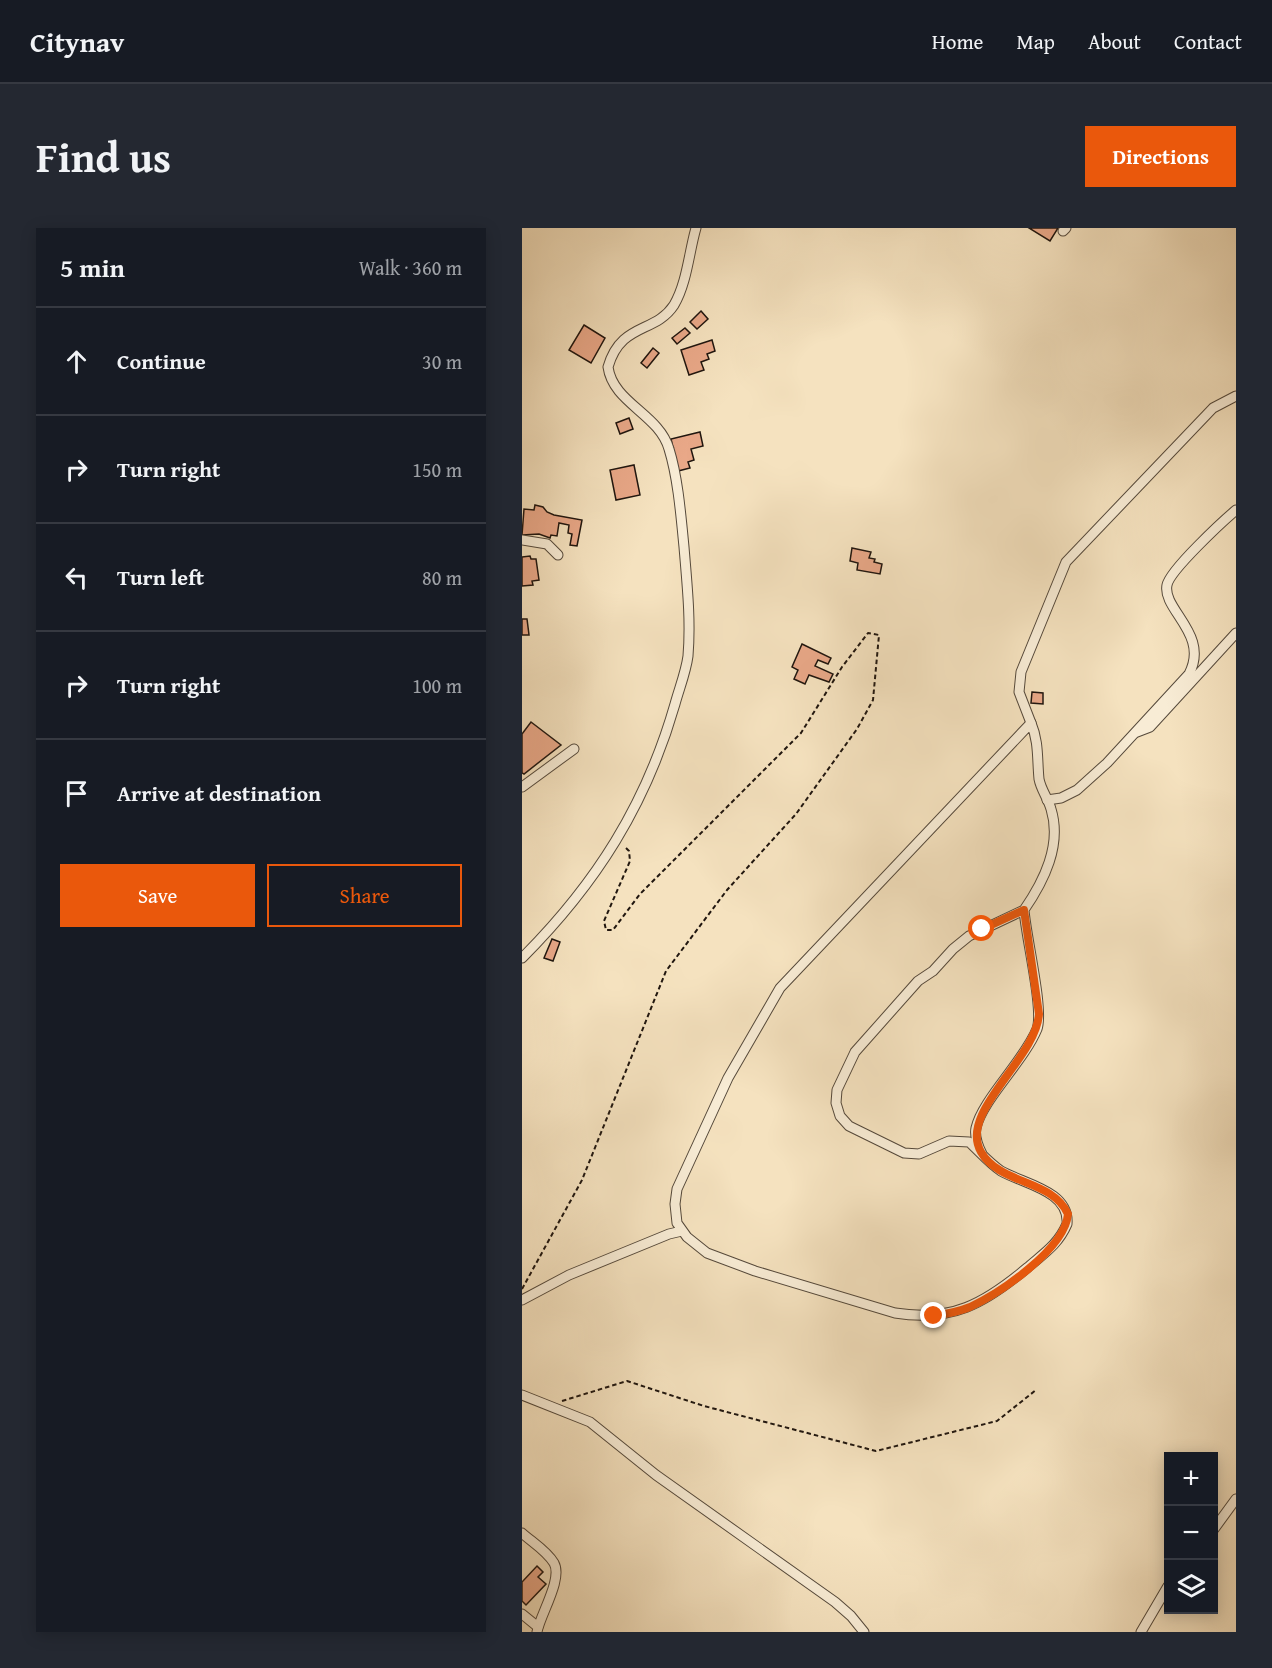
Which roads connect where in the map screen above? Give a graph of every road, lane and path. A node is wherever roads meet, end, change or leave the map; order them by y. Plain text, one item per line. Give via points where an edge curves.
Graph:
1 (696, 228) edge
2 (1236, 396) edge
3 (1236, 510) edge
4 (522, 540) edge
5 (558, 555) dead end
6 (1236, 633) edge
7 (1031, 723) junction
8 (1131, 735) junction
9 (574, 749) dead end
10 (522, 787) edge
11 (1047, 800) junction
12 (616, 843) junction
13 (1024, 910) junction
14 (522, 958) edge
15 (982, 1154) junction
16 (682, 1231) junction
17 (522, 1289) edge
18 (522, 1300) edge
19 (1036, 1390) dead end
20 (522, 1395) edge
21 (545, 1406) junction
22 (1236, 1499) edge
23 (1218, 1523) edge
24 (522, 1533) edge
25 (1164, 1594) edge
26 (522, 1614) edge
27 (537, 1630) edge
28 (864, 1632) edge
29 (1141, 1632) edge

1 - 12 street via 673,306 653,324 625,337 608,367 615,386 657,424 669,446 682,520 689,622 688,659 668,727 646,789
2 - 7 street via 1213,408 1066,562 1021,672 1019,692
3 - 8 street via 1168,582 1167,592 1189,632 1195,660 1183,682
4 - 5 street via 547,544
6 - 8 street via 1150,728
7 - 11 street via 1039,779
7 - 16 street via 780,988 728,1078 678,1189 675,1204
8 - 11 street via 1077,790
9 - 10 street
11 - 13 street via 1053,821 1051,862
12 - 14 street via 549,932
12 - 17 path via 629,851 630,861 604,921 606,930 613,930 640,894 801,733 868,633 879,635 873,700 857,729 796,814 727,890 666,971 582,1180
13 - 15 street via 1039,1022 1022,1058 976,1126
13 - 15 street via 969,936 918,981 855,1052 837,1090 840,1116 849,1126 904,1153 919,1155 949,1141 969,1142
15 - 16 street via 1003,1172 1056,1197 1068,1214 1067,1224 1050,1250 1004,1287 949,1314 895,1313 719,1260
16 - 18 street via 569,1275
19 - 21 path via 998,1421 876,1451 704,1406 627,1381
20 - 21 street
21 - 28 street via 590,1422 656,1475 835,1602
22 - 23 street
24 - 27 street via 550,1558 556,1570
25 - 29 street
26 - 27 street

